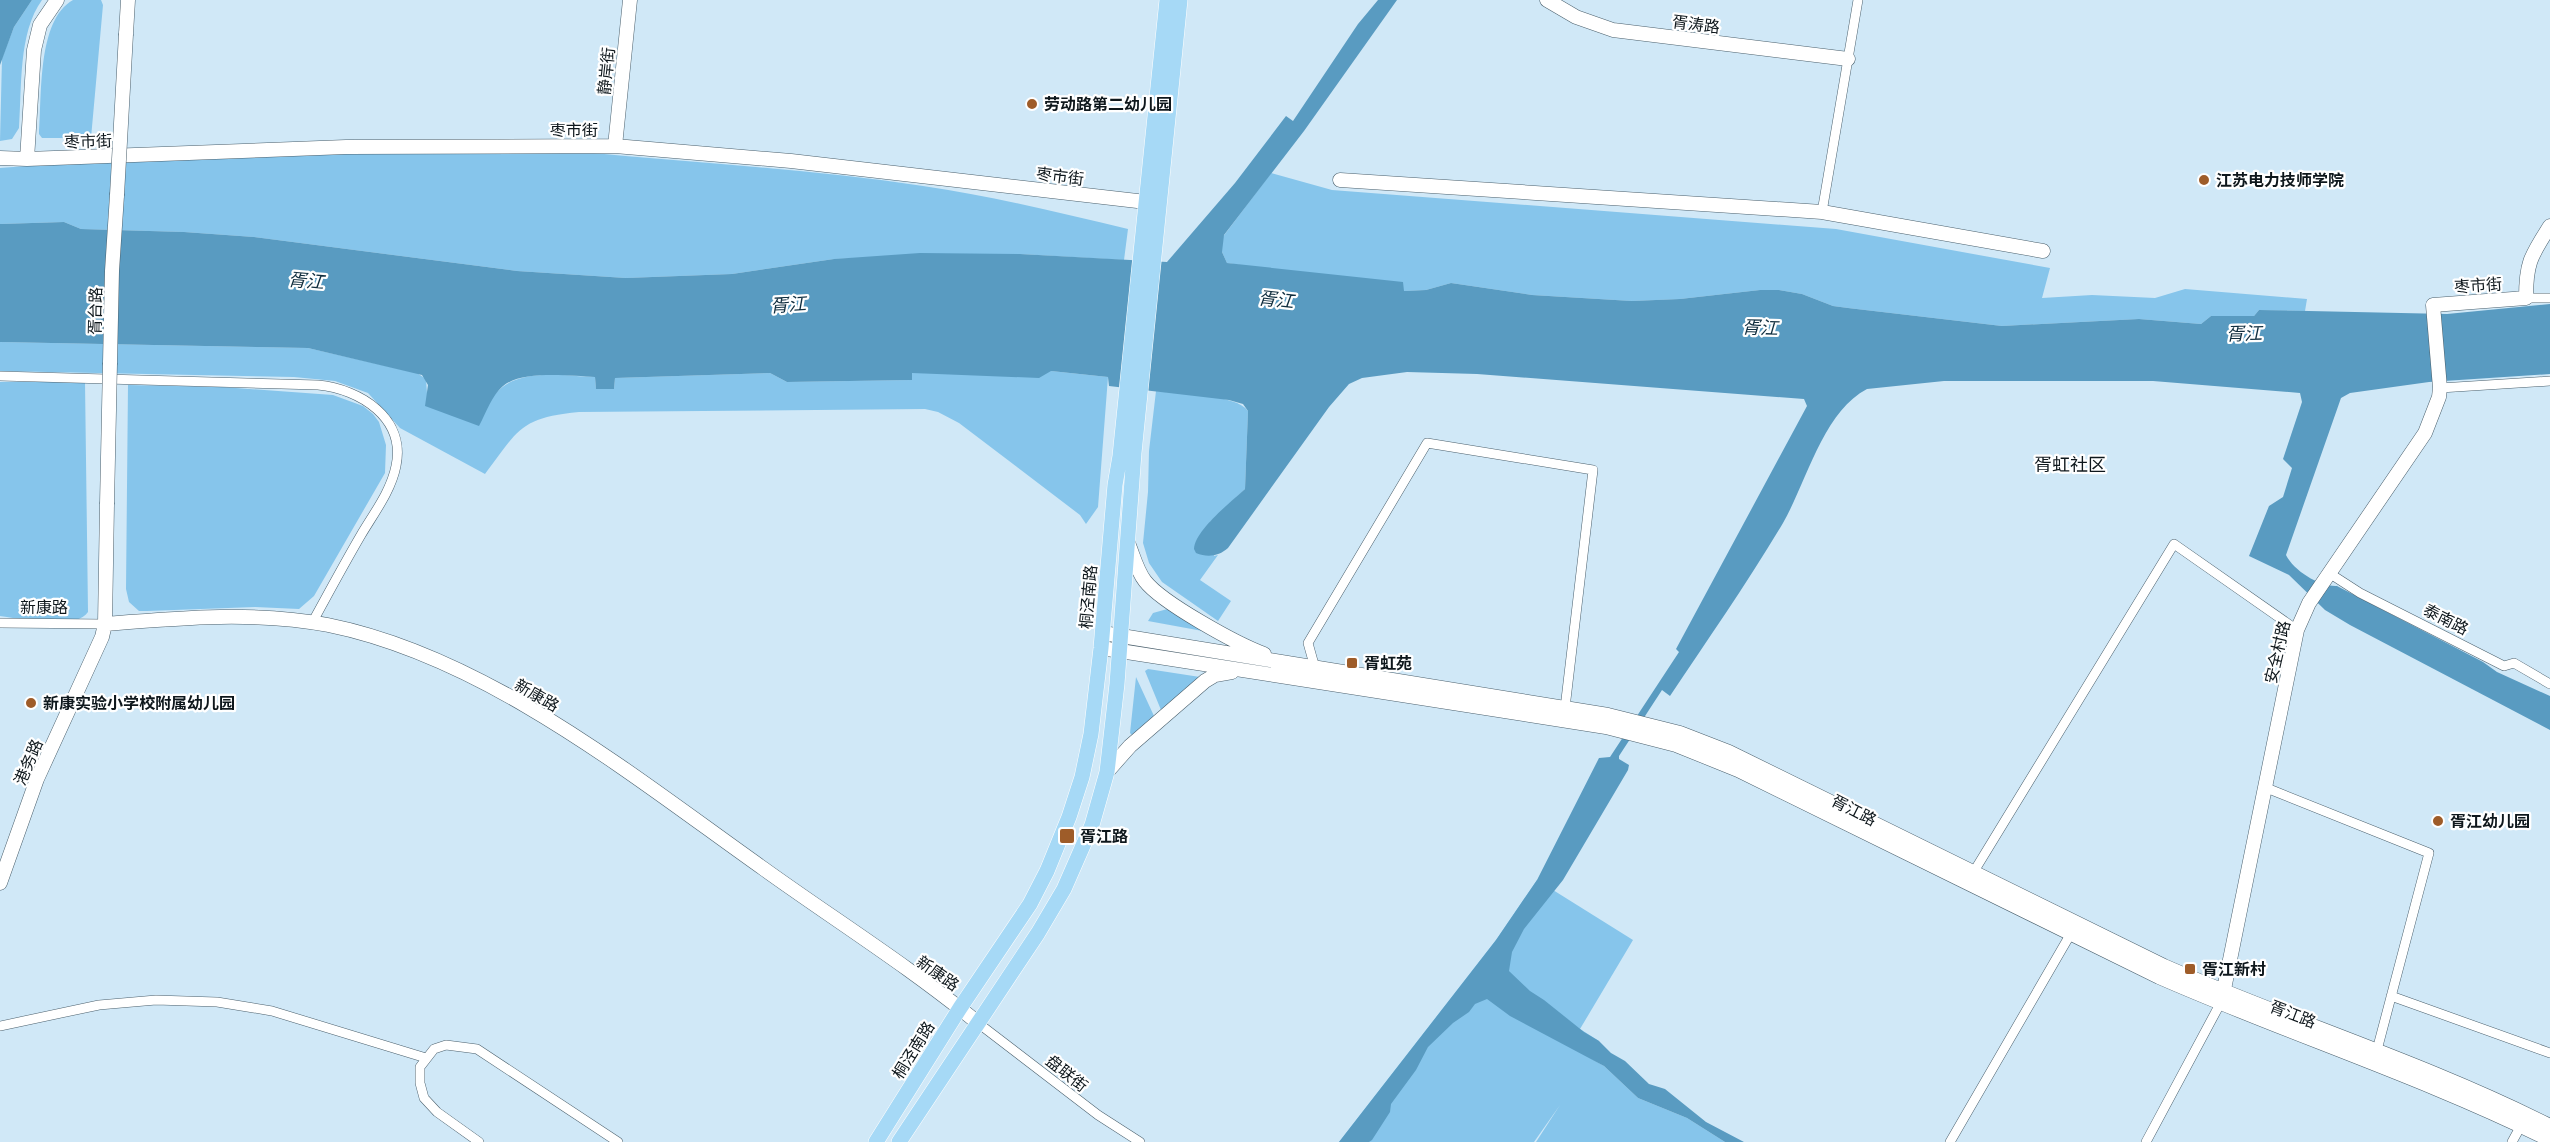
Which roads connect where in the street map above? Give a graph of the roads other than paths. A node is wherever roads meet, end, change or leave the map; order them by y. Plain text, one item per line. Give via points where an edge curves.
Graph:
1 (57, 0) edge
2 (128, 0) edge
3 (630, 0) edge
4 (1167, 0) edge
5 (1180, 0) edge
6 (1547, 0) edge
7 (1858, 0) edge
8 (1848, 58) junction
9 (615, 146) junction
10 (2, 158) edge
11 (27, 159) junction
12 (1340, 180) dead end
13 (1146, 202) junction
14 (1822, 212) junction
15 (2550, 226) edge
16 (2043, 251) dead end
17 (1147, 254) junction
18 (2526, 298) junction
19 (2550, 298) edge
20 (2433, 308) joint
21 (0, 376) edge
22 (2550, 381) edge
23 (2440, 385) junction
24 (1132, 400) junction
25 (1128, 543) junction
26 (2327, 577) junction
27 (0, 623) edge
28 (312, 623) junction
29 (105, 624) junction
30 (2297, 630) junction
31 (1103, 633) junction
32 (1120, 635) junction
33 (1101, 648) junction
34 (1119, 651) junction
35 (1279, 662) junction
36 (1315, 668) junction
37 (1240, 670) junction
38 (2550, 684) edge
39 (1565, 708) junction
40 (1591, 719) junction
41 (1694, 745) junction
42 (1107, 772) junction
43 (2264, 787) junction
44 (1973, 873) junction
45 (0, 883) edge
46 (2070, 935) junction
47 (2391, 996) junction
48 (2222, 998) junction
49 (960, 1008) junction
50 (978, 1023) junction
51 (0, 1026) edge
52 (2377, 1050) junction
53 (2550, 1053) edge
54 (426, 1058) junction
55 (2524, 1120) junction
56 (2550, 1126) edge
57 (2550, 1140) edge
58 (479, 1142) edge
59 (618, 1142) edge
60 (876, 1142) edge
61 (899, 1142) edge
62 (1140, 1142) edge
63 (1950, 1142) edge
64 (2146, 1142) edge
65 (2512, 1142) edge

1 - 11 street via 40,25 33,50
2 - 29 street, 胥台路, bridge via 112,271
3 - 9 street, 静岸街
4 - 13 main road, 桐泾南路
5 - 17 main road, 桐泾南路
6 - 8 street, 胥涛路 via 1576,17 1613,30
7 - 8 street
8 - 14 street
9 - 11 street, 枣市街 via 346,147
9 - 13 street, 枣市街 via 791,161
10 - 11 street, 枣市街
12 - 14 street
13 - 17 main road, 桐泾南路
14 - 16 street
15 - 18 street via 2530,258
17 - 24 main road, 桐泾南路
18 - 19 street
18 - 20 street, 枣市街
20 - 23 street, 安全村路
21 - 28 street via 318,385 346,390 371,403 381,411 394,435 398,450 396,466 382,501
22 - 23 street
23 - 26 street, 安全村路 via 2425,433
24 - 25 main road, 桐泾南路
24 - 31 main road, 桐泾南路 via 1115,485
25 - 32 main road, 桐泾南路
25 - 35 street via 1143,579 1161,596 1240,644
26 - 30 street, 安全村路
26 - 38 street, 泰南路 via 2504,666 2514,663
27 - 29 street, 新康路
28 - 29 street, 新康路 via 194,617
28 - 49 street, 新康路 via 355,632 418,653 523,706 617,765
29 - 45 street, 港务路 via 37,779
30 - 43 street, 安全村路
30 - 44 street via 2174,544
31 - 32 street, 胥江路
31 - 33 main road, 桐泾南路
32 - 34 main road, 桐泾南路
32 - 35 street, 胥江路
33 - 34 street, 胥江路
33 - 49 main road, 桐泾南路 via 1085,767 1057,849 1030,904
34 - 37 street, 胥江路
34 - 42 main road, 桐泾南路
35 - 36 street, 胥江路
36 - 39 street, 胥江路
36 - 39 street via 1308,643 1427,443 1593,470
37 - 40 street, 胥江路
37 - 42 street via 1205,681 1130,746
39 - 40 street, 胥江路
40 - 41 street, 胥江路 via 1639,721
41 - 44 street, 胥江路 via 1744,759
41 - 46 street, 胥江路 via 1738,771
42 - 50 main road, 桐泾南路 via 1092,825 1064,889
43 - 47 street via 2429,853
43 - 48 street, 安全村路
44 - 48 street, 胥江路
46 - 48 street, 胥江路
46 - 63 street
47 - 52 street
47 - 53 street
48 - 52 street, 胥江路
48 - 55 street, 胥江路
48 - 64 street
49 - 50 street, 新康路
49 - 60 main road, 桐泾南路
50 - 61 main road, 桐泾南路
50 - 62 street, 盘联街 via 1098,1115
51 - 54 street via 99,1005 156,1000 217,1002 272,1011
52 - 55 street, 胥江路 via 2453,1081
54 - 58 street via 420,1067 424,1098
54 - 59 street via 446,1044 477,1049
55 - 56 street, 胥江路
55 - 57 street, 胥江路
55 - 65 street

